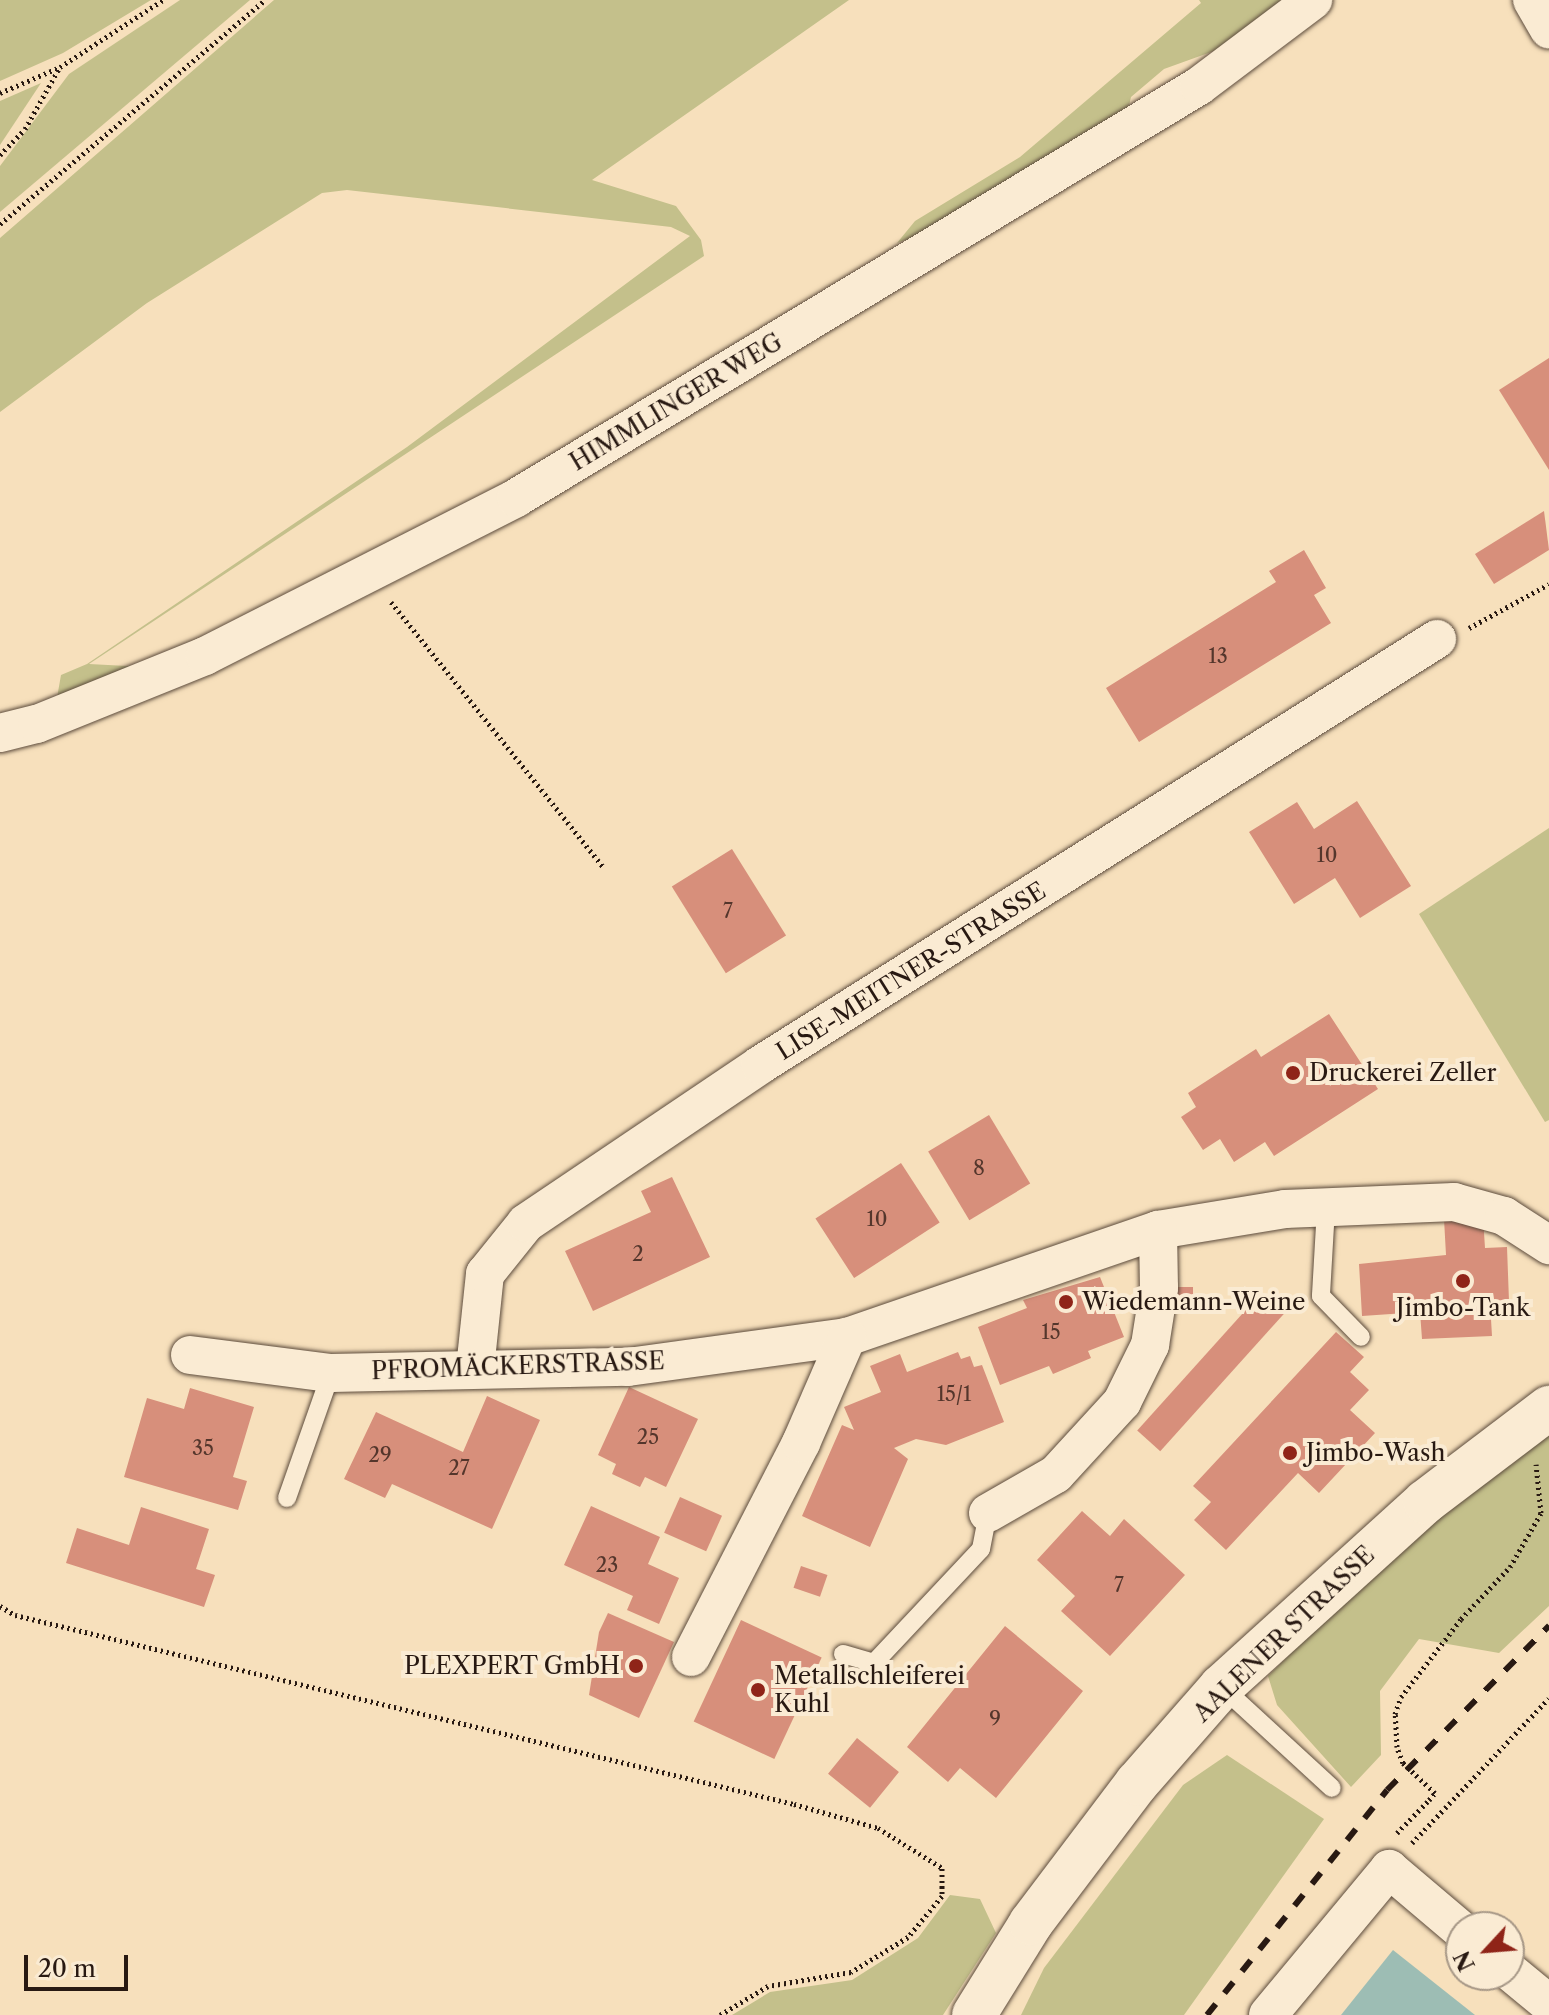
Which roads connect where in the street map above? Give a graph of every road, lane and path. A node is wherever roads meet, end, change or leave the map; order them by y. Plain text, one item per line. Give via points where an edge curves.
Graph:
1 (163, 0) edge
2 (265, 0) edge
3 (1313, 0) edge
4 (1532, 0) edge
5 (1549, 30) edge
6 (60, 67) junction
7 (0, 93) edge
8 (0, 155) edge
9 (0, 224) edge
10 (368, 573) junction
11 (1549, 584) edge
12 (1437, 639) joint
13 (0, 733) edge
14 (603, 867) dead end
15 (1326, 1208) junction
16 (1158, 1230) junction
17 (1549, 1245) edge
18 (1420, 1307) dead end
19 (1407, 1308) dead end
20 (847, 1337) junction
21 (1361, 1337) dead end
22 (190, 1355) dead end
23 (475, 1369) junction
24 (331, 1373) junction
25 (1539, 1416) edge
26 (287, 1498) dead end
27 (988, 1513) joint
28 (0, 1606) edge
29 (843, 1654) dead end
30 (691, 1657) dead end
31 (1221, 1687) junction
32 (1549, 1698) edge
33 (1332, 1788) dead end
34 (1390, 1855) junction
35 (1445, 1913) edge
36 (1525, 1984) edge
37 (1549, 2004) edge
38 (720, 2015) edge
39 (974, 2015) edge
40 (1268, 2015) edge

1 - 6 path
2 - 9 path
3 - 10 street, HIMMLINGER WEG via 1199,86 993,213 516,498
4 - 5 street
6 - 7 path
6 - 8 path via 25,129
10 - 13 street, HIMMLINGER WEG via 205,656 37,724
10 - 14 path
11 - 12 path via 1477,625
12 - 23 street, LISE-MEITNER-STRASSE via 736,1080 526,1223 485,1274
15 - 16 street, PFROMÄCKERSTRASSE via 1285,1209
15 - 17 street, PFROMÄCKERSTRASSE via 1454,1202 1504,1216
15 - 21 lane via 1321,1296
16 - 20 street, PFROMÄCKERSTRASSE
16 - 27 street via 1159,1288 1150,1345 1122,1402 1056,1474
18 - 19 path
20 - 23 street, PFROMÄCKERSTRASSE via 628,1367
20 - 30 street via 801,1443
22 - 24 street, PFROMÄCKERSTRASSE
23 - 24 street, PFROMÄCKERSTRASSE
24 - 26 lane
25 - 31 street, AALENER STRASSE via 1425,1502
25 - 34 path, bridge via 1541,1513 1510,1567 1461,1619 1401,1697 1395,1714 1403,1763 1435,1793
27 - 29 lane via 981,1549 874,1663
28 - 38 path via 15,1615 794,1804 878,1828 942,1868 942,1896 908,1937 851,1972 768,1986
31 - 33 lane
31 - 39 street, AALENER STRASSE via 1137,1783 1031,1923
32 - 34 path
34 - 35 street
34 - 40 street
36 - 37 street

